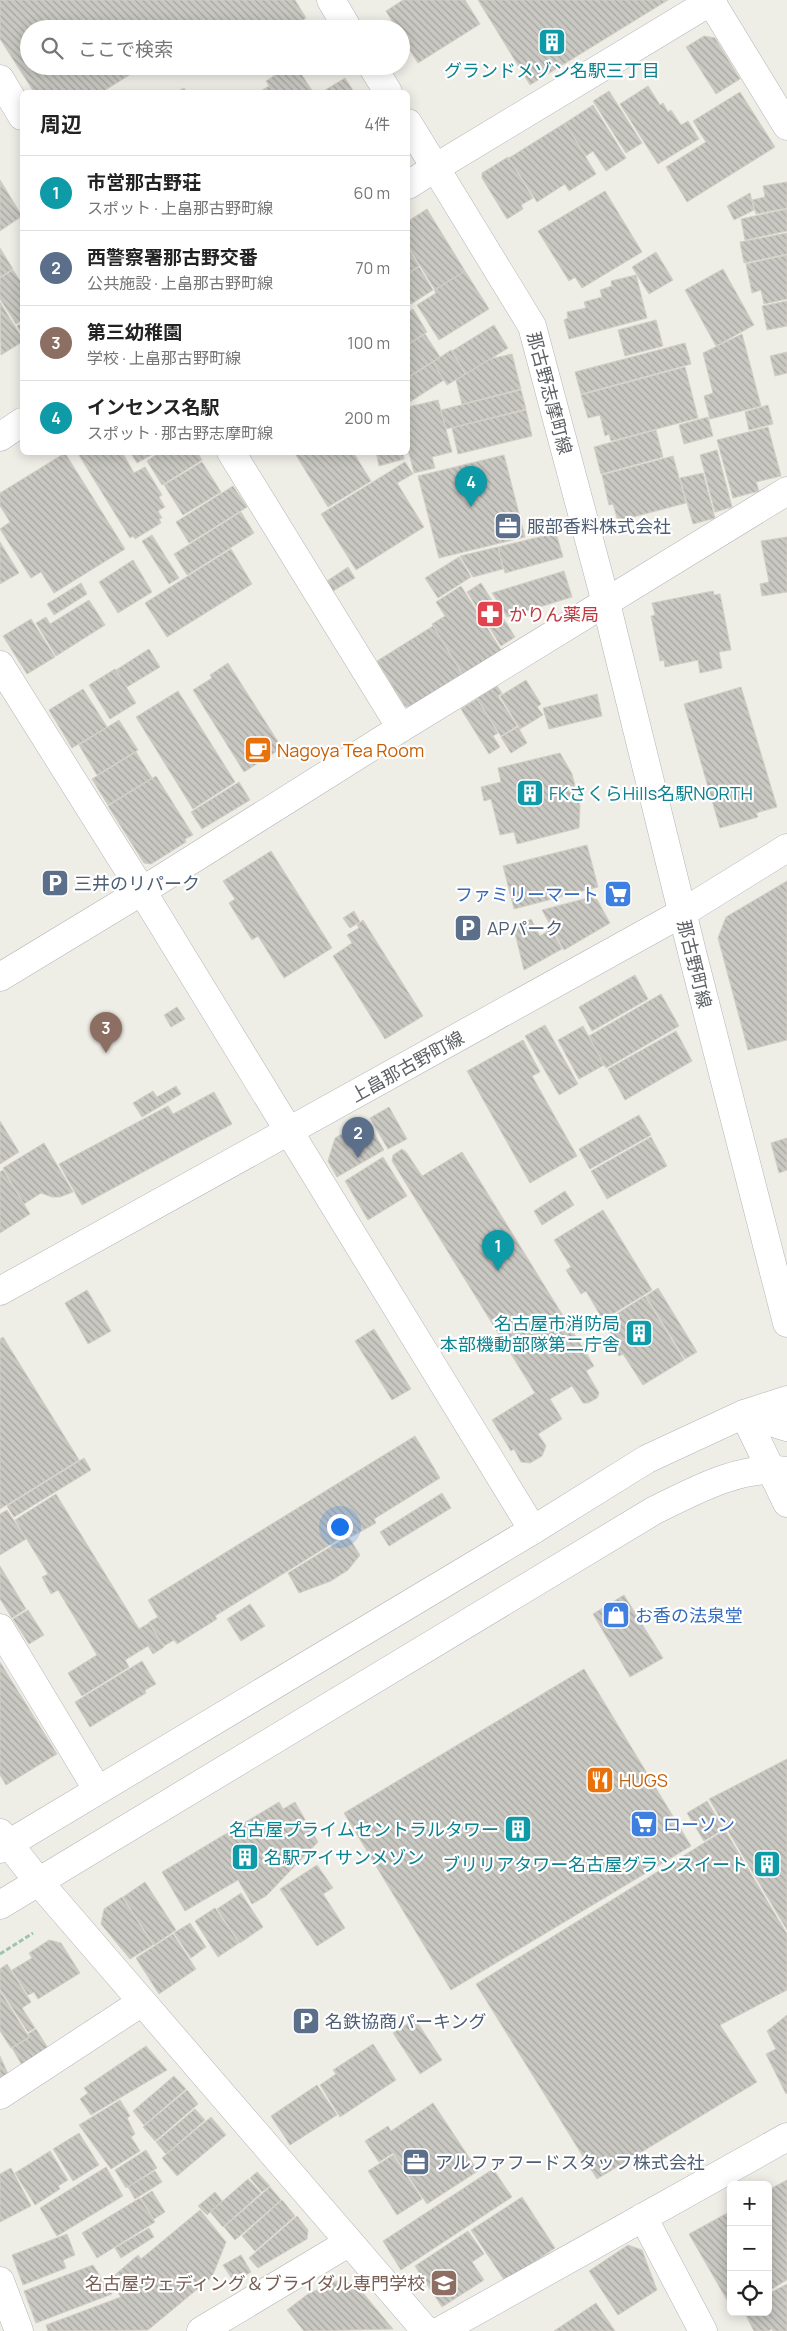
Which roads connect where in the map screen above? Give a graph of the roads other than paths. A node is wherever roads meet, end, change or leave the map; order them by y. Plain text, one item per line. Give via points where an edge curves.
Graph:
1 (331, 0) edge
2 (711, 0) edge
3 (343, 20) edge
4 (378, 75) edge
5 (0, 79) edge
6 (387, 90) edge
7 (20, 113) edge
8 (787, 126) edge
9 (410, 127) edge
10 (435, 168) junction
11 (410, 184) edge
12 (20, 423) edge
13 (0, 437) edge
14 (233, 455) edge
15 (787, 491) edge
16 (606, 602) junction
17 (0, 665) edge
18 (401, 728) junction
19 (787, 848) edge
20 (142, 891) junction
21 (682, 913) junction
22 (0, 977) edge
23 (289, 1132) junction
24 (0, 1291) edge
25 (787, 1324) edge
26 (787, 1400) edge
27 (744, 1414) junction
28 (787, 1427) edge
29 (782, 1465) edge
30 (787, 1503) edge
31 (533, 1530) junction
32 (0, 1628) edge
33 (97, 1789) junction
34 (3, 1842) edge
35 (38, 1881) junction
36 (0, 1905) edge
37 (142, 2002) junction
38 (0, 2095) edge
39 (787, 2137) edge
40 (643, 2217) junction
41 (348, 2244) junction
42 (0, 2281) edge
43 (19, 2331) edge
44 (202, 2331) edge
45 (426, 2331) edge
46 (440, 2331) edge
47 (703, 2331) edge

1 - 3 street
2 - 8 street
2 - 10 street
4 - 6 street
5 - 7 street
9 - 10 street, 那古野志摩町線
10 - 11 street
10 - 16 street, 那古野志摩町線 via 532,326
12 - 13 street
14 - 18 street
15 - 16 street
16 - 18 street
16 - 21 street, 那古野町線
17 - 20 street
18 - 20 street
19 - 21 street, 上畠那古野町線
20 - 22 street
20 - 23 street
21 - 23 street, 上畠那古野町線
21 - 25 street, 那古野町線
23 - 24 street, 上畠那古野町線
23 - 31 street
26 - 27 street
27 - 28 street
27 - 29 street
27 - 31 street via 647,1459
29 - 30 street
29 - 35 street via 710,1483 655,1510
31 - 33 street
32 - 33 street
33 - 34 street
34 - 35 street
35 - 36 street
35 - 37 street
37 - 38 street
37 - 41 street
39 - 40 street
40 - 46 street
40 - 47 street
41 - 44 street
41 - 45 street
42 - 43 street

